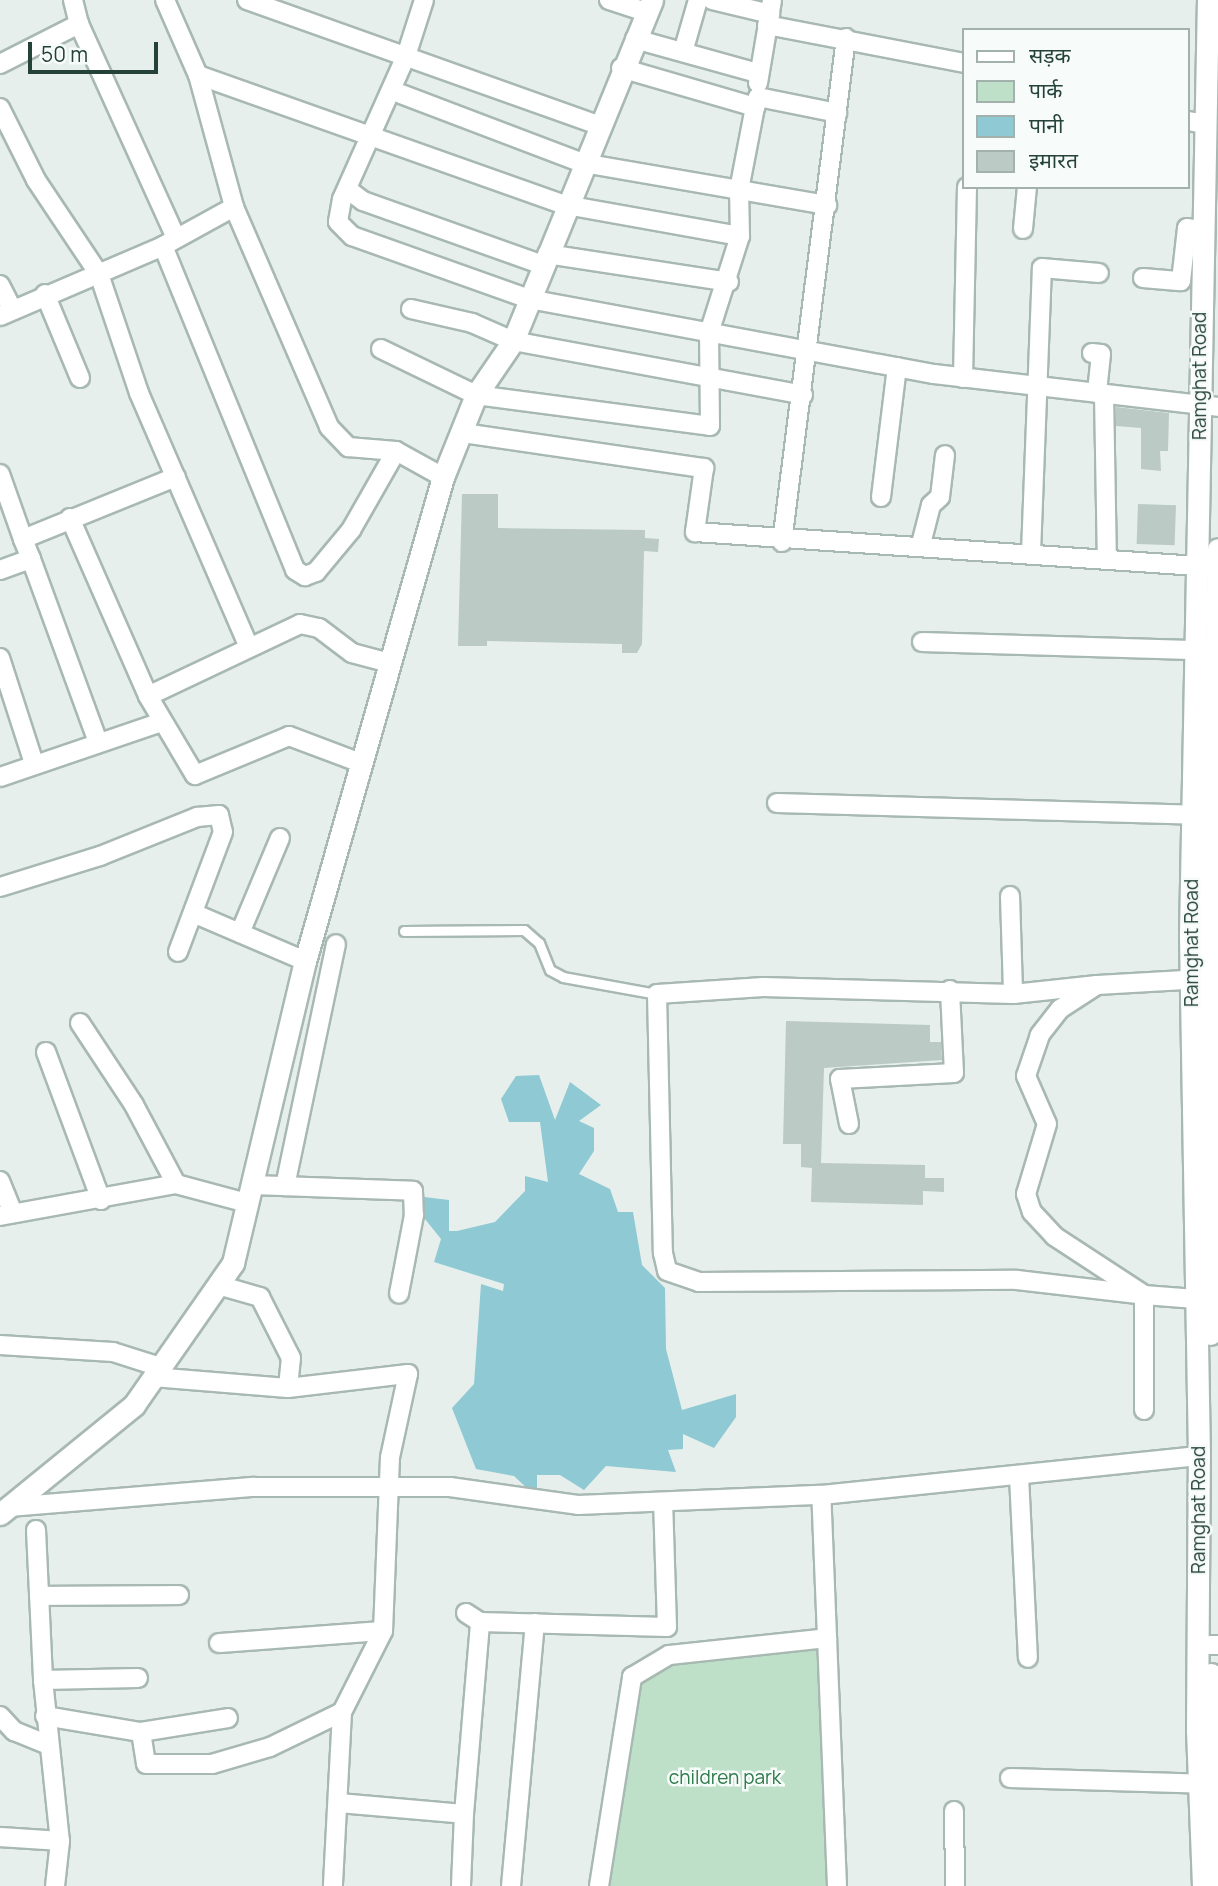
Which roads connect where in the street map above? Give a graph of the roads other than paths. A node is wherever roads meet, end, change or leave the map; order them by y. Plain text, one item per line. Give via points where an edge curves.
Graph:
1 (73, 0) edge
2 (165, 0) edge
3 (247, 0) edge
4 (424, 0) edge
5 (609, 0) edge
6 (698, 0) edge
7 (712, 0) edge
8 (1208, 0) edge
9 (650, 6) edge
10 (770, 13) edge
11 (79, 24) junction
12 (846, 38) junction
13 (635, 39) junction
14 (683, 52) junction
15 (406, 56) junction
16 (962, 63) edge
17 (0, 64) edge
18 (621, 68) junction
19 (758, 73) junction
20 (198, 75) junction
21 (401, 94) dead end
22 (756, 102) junction
23 (0, 108) edge
24 (837, 113) junction
25 (1196, 122) edge
26 (598, 125) junction
27 (369, 135) junction
28 (583, 163) junction
29 (347, 189) junction
30 (967, 189) edge
31 (1027, 189) edge
32 (739, 190) junction
33 (566, 205) junction
34 (827, 205) junction
35 (234, 207) junction
36 (1023, 229) dead end
37 (1200, 230) junction
38 (740, 236) junction
39 (170, 242) junction
40 (545, 259) junction
41 (1099, 273) dead end
42 (99, 274) junction
43 (1143, 278) dead end
44 (729, 282) junction
45 (0, 285) edge
46 (45, 294) junction
47 (529, 299) junction
48 (411, 309) dead end
49 (6, 312) edge
50 (709, 333) junction
51 (513, 341) junction
52 (381, 349) dead end
53 (809, 351) junction
54 (1092, 353) dead end
55 (897, 368) junction
56 (80, 378) dead end
57 (710, 378) junction
58 (963, 378) junction
59 (1034, 386) junction
60 (1100, 393) junction
61 (476, 395) junction
62 (803, 395) junction
63 (1209, 406) edge
64 (463, 433) junction
65 (396, 451) junction
66 (945, 455) dead end
67 (0, 474) edge
68 (176, 477) junction
69 (443, 477) junction
70 (881, 497) dead end
71 (70, 518) junction
72 (23, 540) junction
73 (782, 542) junction
74 (922, 544) junction
75 (1218, 549) edge
76 (1031, 553) junction
77 (31, 559) junction
78 (1107, 559) junction
79 (1198, 566) junction
80 (0, 570) edge
81 (922, 642) dead end
82 (248, 645) junction
83 (1199, 650) junction
84 (0, 658) edge
85 (386, 662) junction
86 (148, 696) junction
87 (162, 722) junction
88 (98, 742) junction
89 (34, 763) junction
90 (361, 763) junction
91 (0, 777) edge
92 (777, 803) dead end
93 (1201, 815) junction
94 (280, 838) dead end
95 (0, 887) edge
96 (1010, 896) dead end
97 (193, 913) junction
98 (404, 932) dead end
99 (1214, 932) edge
100 (240, 933) junction
101 (336, 944) dead end
102 (178, 952) dead end
103 (305, 961) junction
104 (1200, 979) junction
105 (1097, 985) junction
106 (950, 990) junction
107 (657, 994) junction
108 (1013, 994) junction
109 (80, 1023) dead end
110 (46, 1052) dead end
111 (849, 1124) dead end
112 (1208, 1147) edge
113 (0, 1181) edge
114 (176, 1184) junction
115 (285, 1186) junction
116 (250, 1194) junction
117 (101, 1200) junction
118 (6, 1213) edge
119 (218, 1285) junction
120 (399, 1294) dead end
121 (1144, 1295) junction
122 (1202, 1300) junction
123 (1214, 1325) edge
124 (0, 1345) edge
125 (156, 1372) junction
126 (288, 1388) junction
127 (1144, 1409) dead end
128 (1199, 1457) junction
129 (1019, 1476) junction
130 (391, 1487) junction
131 (821, 1496) junction
132 (663, 1502) junction
133 (4, 1510) edge
134 (36, 1530) dead end
135 (1205, 1543) junction
136 (179, 1595) dead end
137 (39, 1596) junction
138 (535, 1623) junction
139 (383, 1631) junction
140 (827, 1638) junction
141 (219, 1643) dead end
142 (1214, 1645) edge
143 (1028, 1658) dead end
144 (138, 1678) dead end
145 (43, 1680) junction
146 (342, 1712) junction
147 (0, 1716) edge
148 (46, 1716) junction
149 (228, 1718) dead end
150 (1215, 1730) edge
151 (141, 1732) junction
152 (48, 1745) junction
153 (1010, 1777) dead end
154 (1206, 1784) junction
155 (339, 1803) junction
156 (954, 1811) dead end
157 (464, 1814) junction
158 (0, 1837) edge
159 (60, 1841) junction
160 (55, 1886) edge
161 (333, 1886) edge
162 (461, 1886) edge
163 (511, 1886) edge
164 (599, 1886) edge
165 (838, 1886) edge
166 (955, 1886) edge
167 (1203, 1886) edge
168 (1217, 1886) edge

1 - 11 street
2 - 20 street
3 - 15 street
4 - 15 street
5 - 9 street
6 - 14 street
7 - 10 street
8 - 25 main road, Ramghat Road
9 - 13 main road
10 - 12 street
10 - 19 street
11 - 17 street
11 - 39 street
12 - 16 street
12 - 24 street
13 - 14 street
13 - 18 main road
14 - 19 street
15 - 26 street
15 - 27 street
18 - 22 street
18 - 26 main road
19 - 22 street
20 - 27 street
20 - 35 street
21 - 28 street
22 - 24 street
22 - 32 street
23 - 42 street via 36,180
24 - 34 street
25 - 37 main road, Ramghat Road
26 - 28 main road
27 - 29 street
27 - 33 street
28 - 32 street
28 - 33 main road
29 - 40 street via 363,201
29 - 47 street via 338,222 352,236
30 - 58 street
31 - 36 street
32 - 34 street
32 - 38 street
33 - 38 street
33 - 40 main road
34 - 53 street
35 - 39 street
35 - 65 street via 329,426 348,447
37 - 43 street via 1187,228 1181,281
37 - 63 main road, Ramghat Road
38 - 44 street
39 - 42 street
39 - 65 street via 296,570 305,576 316,572 342,540
40 - 44 street
40 - 47 main road
41 - 59 street via 1042,268
42 - 46 street
42 - 68 street via 139,393
44 - 50 street
45 - 49 street
46 - 49 street
46 - 56 street
47 - 50 street
47 - 51 main road
48 - 51 street via 472,323
50 - 53 street
50 - 57 street
51 - 57 street
51 - 61 main road
52 - 61 street
53 - 55 street
53 - 62 street
54 - 60 street via 1101,354
55 - 58 street
55 - 70 street
57 - 61 street via 710,426
57 - 62 street
58 - 59 street
59 - 60 street
59 - 76 street
60 - 63 street
60 - 78 street
61 - 64 main road
62 - 73 street
63 - 79 main road, Ramghat Road
64 - 69 main road
64 - 73 street via 704,468 695,532
65 - 69 street
66 - 74 street via 940,497 931,505
67 - 72 street
68 - 71 street
68 - 82 street
69 - 85 main road
71 - 72 street
71 - 86 street
72 - 77 street
73 - 74 street
74 - 76 street
75 - 93 main road, Ramghat Road
76 - 78 street
77 - 80 street
77 - 88 street
78 - 79 street
79 - 83 main road, Ramghat Road
81 - 83 street
82 - 85 street via 310,624 352,653
82 - 86 street
83 - 93 main road, Ramghat Road
84 - 89 street
85 - 90 main road
86 - 87 street
87 - 88 street
87 - 90 street via 194,775 289,736
88 - 89 street
89 - 91 street
90 - 103 main road
92 - 93 street
93 - 99 main road, Ramghat Road
93 - 104 main road, Ramghat Road
94 - 100 street
95 - 97 street via 100,856 197,817 219,815 223,832
96 - 108 street
97 - 100 street
97 - 102 street
98 - 107 lane via 524,930 539,943 550,970 563,977
99 - 104 main road, Ramghat Road
100 - 103 street
101 - 115 street
103 - 116 main road
104 - 105 street
104 - 112 main road, Ramghat Road
105 - 108 street
105 - 121 street via 1060,1009 1030,1057 1026,1076 1047,1124 1026,1194 1032,1212 1054,1236
106 - 107 street via 764,987
106 - 108 street
106 - 111 street via 954,1073 840,1079
107 - 121 street via 667,1271 699,1282 1017,1280
109 - 114 street via 134,1105
110 - 117 street
112 - 122 main road, Ramghat Road
113 - 118 street
114 - 116 street
114 - 117 street
115 - 116 street
115 - 120 street via 412,1191 414,1215
116 - 119 main road via 233,1263
117 - 118 street
119 - 125 main road
119 - 126 street via 260,1297 288,1350
121 - 122 street
121 - 127 street
122 - 123 main road, Ramghat Road
122 - 128 main road, Ramghat Road
123 - 135 main road, Ramghat Road
124 - 125 street via 113,1352
125 - 126 street
125 - 133 main road via 134,1405
126 - 130 street via 408,1374 390,1457
128 - 129 street
128 - 135 main road, Ramghat Road
129 - 131 street
129 - 143 street
130 - 132 street via 450,1487 578,1505
130 - 133 street via 254,1487
130 - 139 street
131 - 132 street
131 - 140 street
132 - 138 street via 667,1627
134 - 137 street
135 - 142 main road, Ramghat Road
135 - 154 main road, Ramghat Road
136 - 137 street
137 - 145 street
138 - 157 street via 473,1617
138 - 163 street
139 - 141 street
139 - 146 street
140 - 164 street via 668,1655 632,1677
140 - 165 street
142 - 150 main road, Ramghat Road
144 - 145 street
145 - 148 street
146 - 151 street via 270,1746 212,1764 146,1764
146 - 155 street
147 - 152 street via 13,1731
148 - 151 street
148 - 152 street
149 - 151 street
150 - 154 main road, Ramghat Road
152 - 159 street
153 - 154 street
154 - 167 main road, Ramghat Road
154 - 168 main road, Ramghat Road
155 - 157 street
155 - 161 street
156 - 166 street
157 - 162 street
158 - 159 street
159 - 160 street

